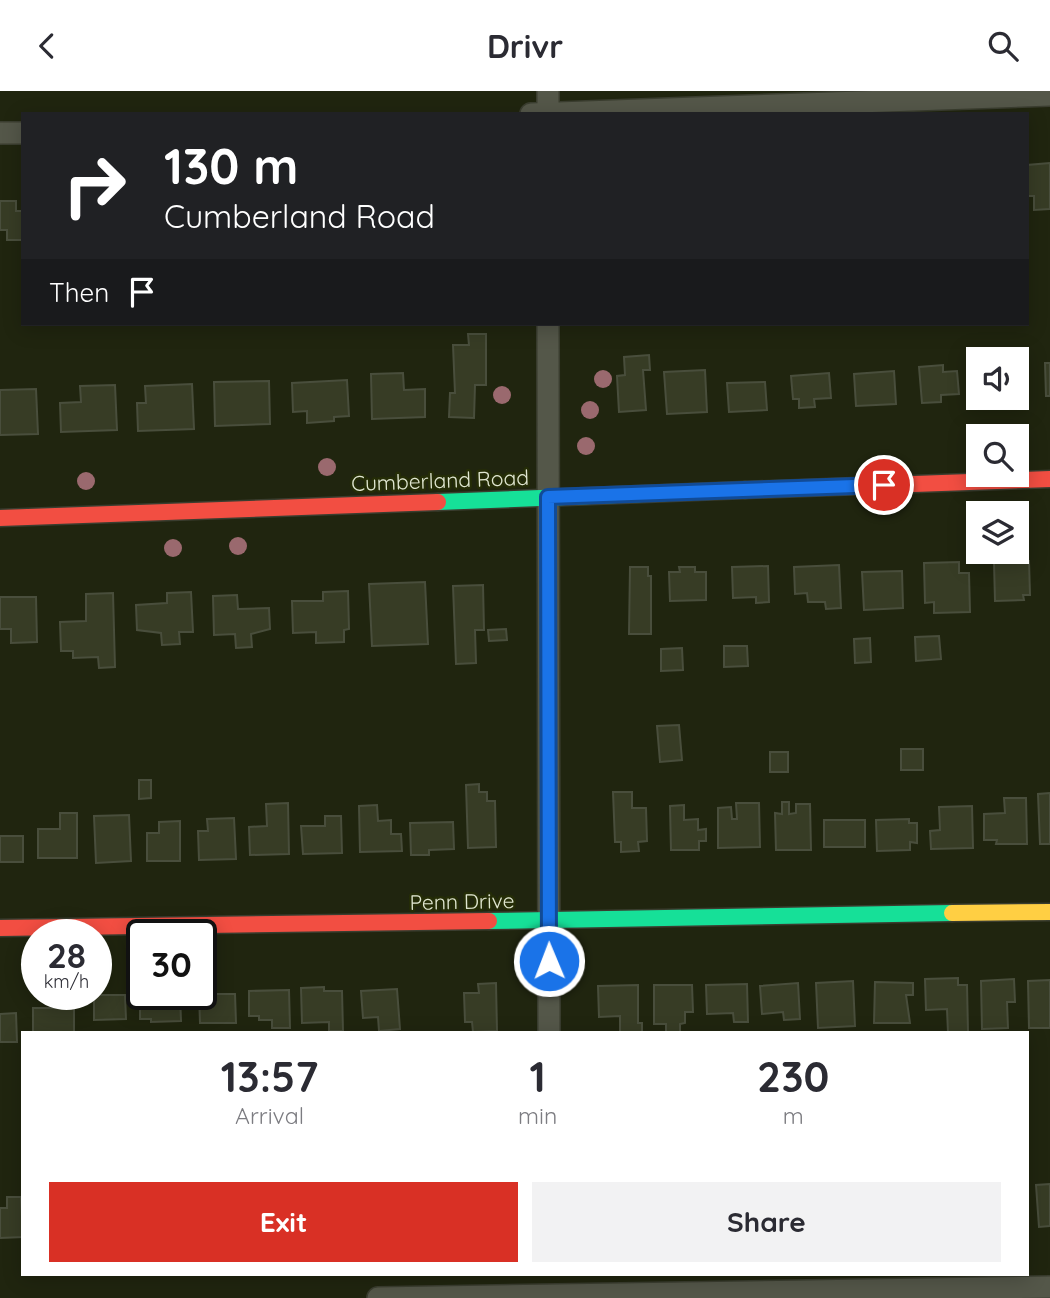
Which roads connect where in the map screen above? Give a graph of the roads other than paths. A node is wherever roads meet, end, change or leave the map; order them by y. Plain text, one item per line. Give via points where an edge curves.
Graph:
1 (548, 91) edge
2 (1050, 95) edge
3 (548, 112) edge
4 (576, 112) edge
5 (21, 132) edge
6 (0, 133) edge
7 (548, 326) edge
8 (1050, 479) edge
9 (548, 497) junction
10 (0, 518) edge
11 (1050, 912) edge
12 (548, 921) junction
13 (0, 928) edge
14 (549, 1031) edge
15 (1050, 1287) edge
16 (551, 1289) edge
17 (378, 1298) edge

1 - 3 street
2 - 4 street
5 - 6 street
7 - 9 street
8 - 9 street, Cumberland Road
9 - 10 street, Cumberland Road
9 - 12 street
11 - 12 street, Penn Drive
12 - 13 street, Penn Drive
12 - 14 street
15 - 16 street
16 - 17 street

